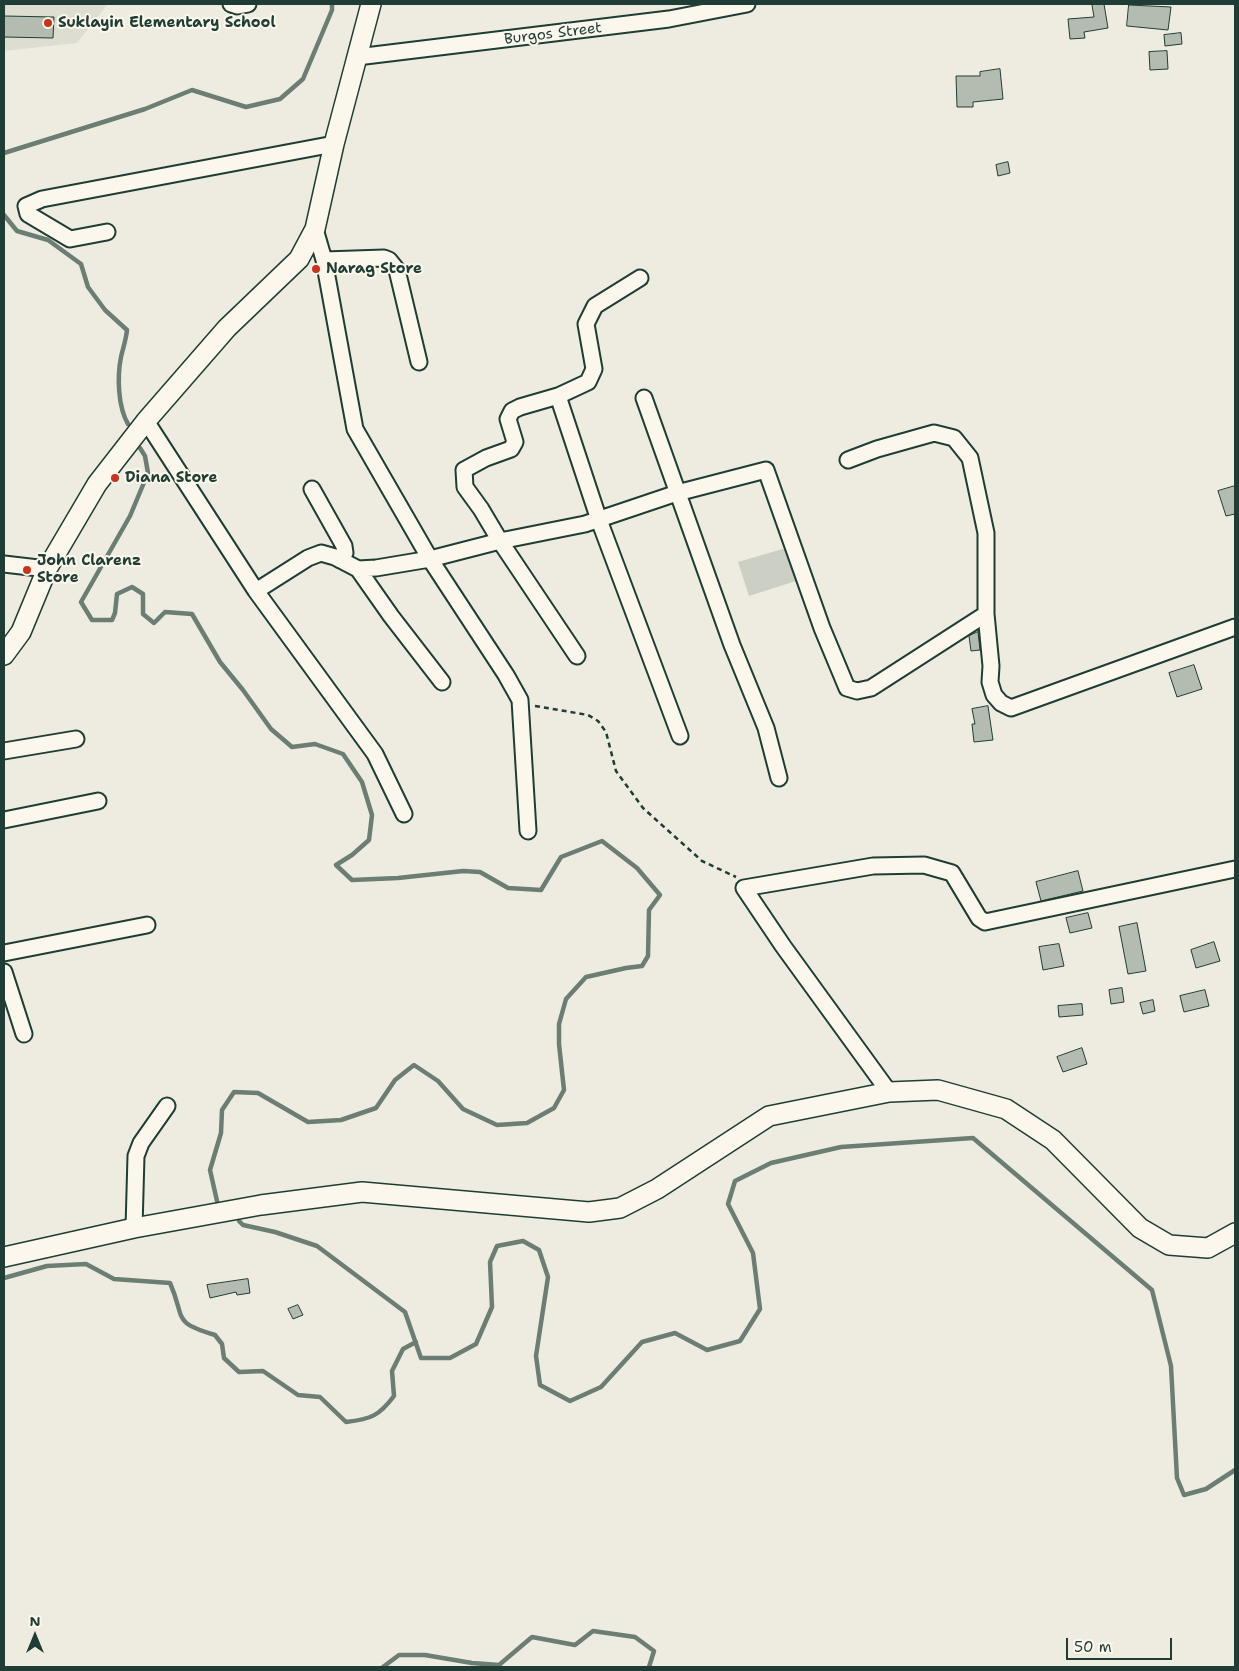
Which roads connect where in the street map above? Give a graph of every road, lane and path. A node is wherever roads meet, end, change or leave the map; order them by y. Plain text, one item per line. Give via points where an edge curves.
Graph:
1 (231, 4) edge
2 (248, 4) edge
3 (371, 4) edge
4 (747, 4) edge
5 (357, 57) junction
6 (334, 144) junction
7 (315, 229) junction
8 (107, 232) dead end
9 (324, 260) junction
10 (640, 278) dead end
11 (419, 362) dead end
12 (558, 396) junction
13 (644, 398) dead end
14 (146, 420) junction
15 (848, 460) dead end
16 (312, 489) dead end
17 (677, 493) junction
18 (598, 520) junction
19 (500, 541) junction
20 (430, 559) junction
21 (340, 560) junction
22 (4, 564) edge
23 (47, 569) junction
24 (358, 569) junction
25 (256, 591) junction
26 (986, 614) junction
27 (1235, 627) edge
28 (4, 655) edge
29 (577, 656) dead end
30 (442, 682) dead end
31 (520, 700) junction
32 (680, 736) dead end
33 (76, 739) dead end
34 (4, 751) edge
35 (779, 778) dead end
36 (98, 801) dead end
37 (404, 814) dead end
38 (4, 820) edge
39 (528, 831) dead end
40 (1235, 869) edge
41 (744, 888) junction
42 (146, 925) dead end
43 (4, 953) edge
44 (4, 972) edge
45 (24, 1034) dead end
46 (889, 1092) junction
47 (166, 1106) dead end
48 (134, 1228) junction
49 (1235, 1233) edge
50 (4, 1257) edge

1 - 2 street
3 - 5 street
4 - 5 street, Burgos Street via 669,19
5 - 6 street
6 - 7 street
6 - 8 street via 42,199 26,206 28,214 70,239
7 - 9 street
7 - 14 street via 299,259 227,328
9 - 11 street via 389,260 396,270
9 - 20 street via 355,429
10 - 12 street via 595,306 586,324 594,369 588,382
12 - 18 street
12 - 19 street via 512,411 508,419 515,442 511,449 464,470 465,487
13 - 17 street
14 - 23 street via 97,484
14 - 25 street
15 - 26 street via 934,433 954,438 970,458 986,533
16 - 21 street via 344,546 345,553
17 - 18 street
17 - 26 street via 766,470 822,628 847,688 857,691 871,688
17 - 35 street via 766,728
18 - 19 street
18 - 32 street
19 - 20 street
19 - 29 street
20 - 24 street
20 - 31 street
21 - 24 street
21 - 25 street via 321,553
22 - 23 street
23 - 28 street via 21,632
24 - 30 street
25 - 37 street via 375,754
26 - 27 street via 990,682 994,695 1010,708
31 - 39 street
31 - 41 path via 530,706 588,715 598,721 606,732 616,772 643,808 702,860 735,875
33 - 34 street
36 - 38 street
40 - 41 street via 985,922 979,918 952,873 924,865 873,866
41 - 46 street
42 - 43 street
44 - 45 street
46 - 48 street via 769,1116 657,1189 620,1208 589,1212 362,1192 261,1205
46 - 49 street via 938,1090 1006,1110 1053,1140 1140,1228 1169,1245 1208,1248
47 - 48 street via 136,1156
48 - 50 street

